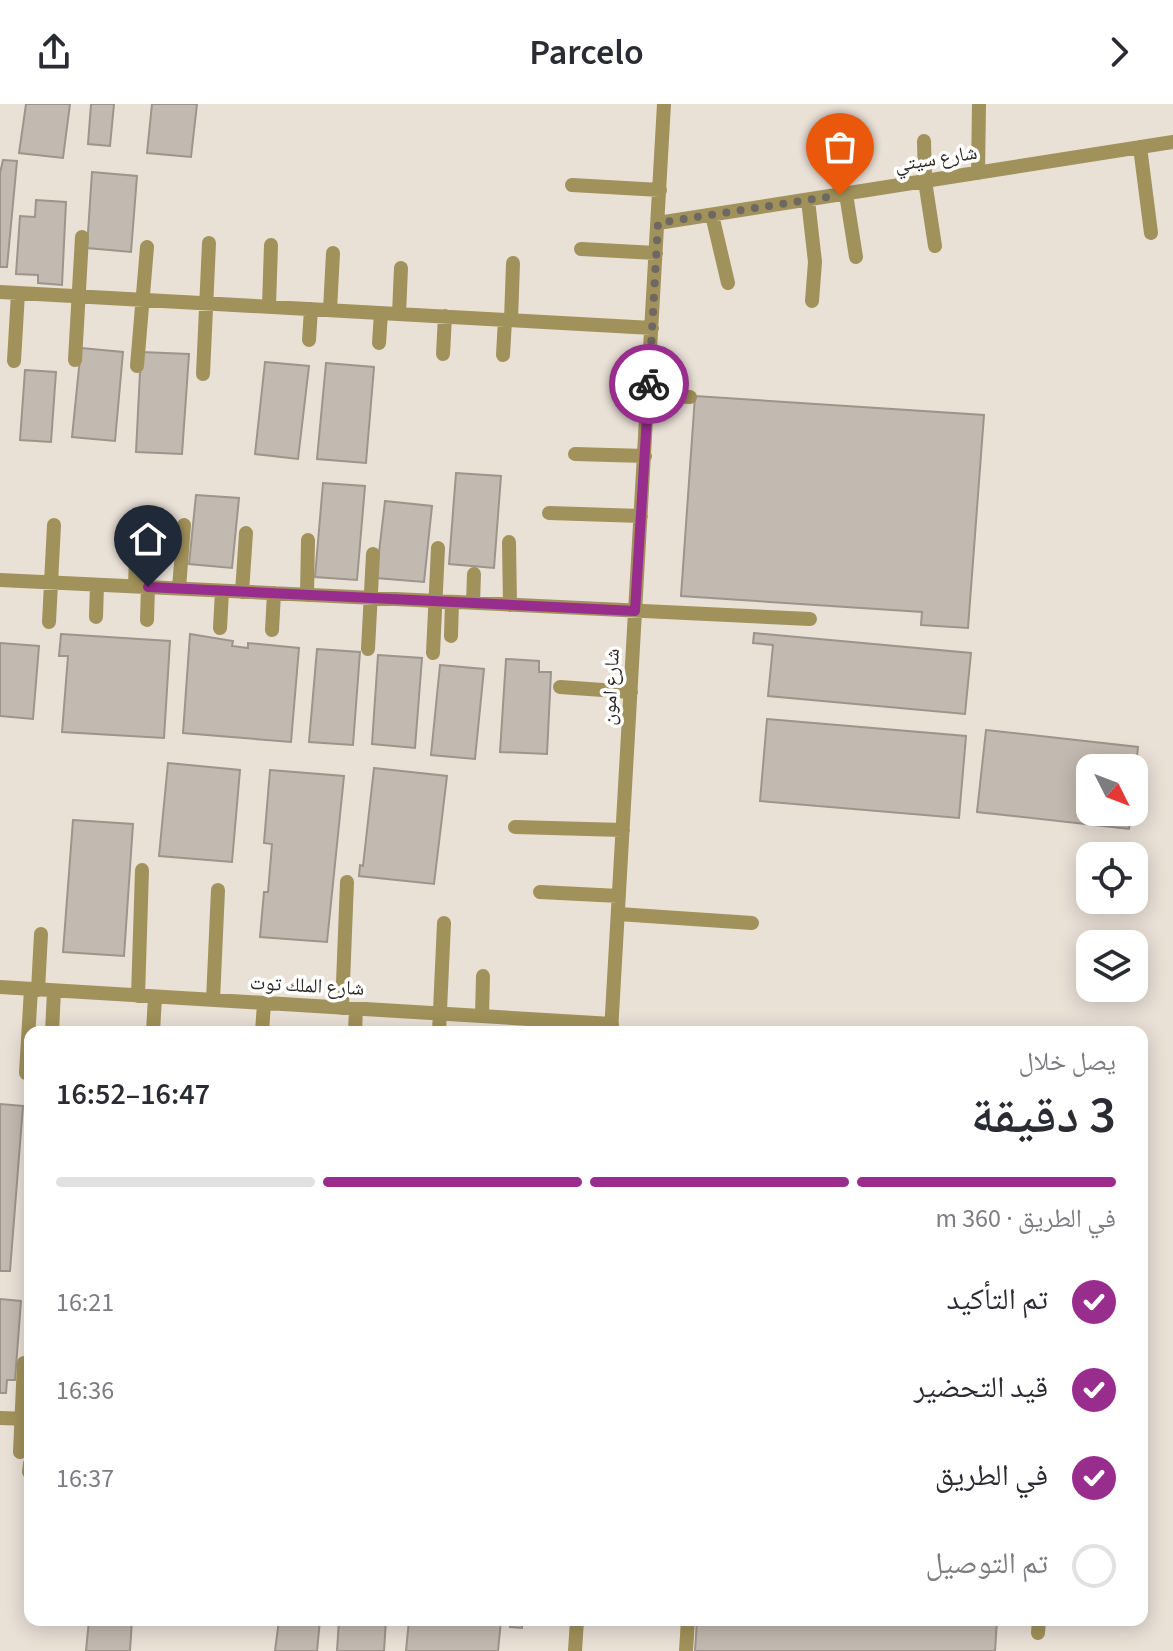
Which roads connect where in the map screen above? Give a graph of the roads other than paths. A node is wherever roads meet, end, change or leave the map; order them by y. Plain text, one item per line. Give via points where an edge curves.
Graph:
1 (664, 104) edge
2 (979, 104) edge
3 (924, 141) dead end
4 (1173, 142) edge
5 (1140, 147) junction
6 (838, 149) dead end
7 (978, 173) junction
8 (925, 181) junction
9 (572, 185) dead end
10 (660, 190) junction
11 (843, 194) junction
12 (808, 200) junction
13 (712, 215) junction
14 (658, 223) junction
15 (78, 232) dead end
16 (1151, 233) dead end
17 (209, 243) dead end
18 (271, 245) dead end
19 (935, 246) dead end
20 (147, 247) dead end
21 (581, 249) dead end
22 (333, 253) dead end
23 (656, 253) junction
24 (856, 257) dead end
25 (513, 263) dead end
26 (401, 268) dead end
27 (728, 283) dead end
28 (0, 292) edge
29 (18, 293) junction
30 (74, 296) junction
31 (142, 299) junction
32 (812, 301) dead end
33 (206, 303) junction
34 (269, 306) junction
35 (311, 309) junction
36 (330, 310) junction
37 (381, 313) junction
38 (399, 314) junction
39 (445, 316) junction
40 (508, 320) junction
41 (652, 328) junction
42 (309, 340) dead end
43 (379, 343) dead end
44 (443, 354) dead end
45 (503, 355) dead end
46 (75, 360) dead end
47 (14, 361) dead end
48 (137, 366) dead end
49 (203, 374) dead end
50 (648, 395) junction
51 (690, 397) dead end
52 (575, 454) dead end
53 (645, 456) junction
54 (549, 513) dead end
55 (641, 516) junction
56 (54, 525) dead end
57 (184, 525) dead end
58 (137, 528) dead end
59 (246, 533) dead end
60 (308, 540) dead end
61 (509, 542) dead end
62 (438, 548) dead end
63 (373, 554) dead end
64 (474, 574) dead end
65 (0, 580) edge
66 (51, 582) junction
67 (97, 585) junction
68 (141, 587) junction
69 (179, 588) junction
70 (222, 591) junction
71 (242, 592) junction
72 (274, 593) junction
73 (307, 595) junction
74 (370, 598) junction
75 (435, 601) junction
76 (452, 602) junction
77 (473, 603) junction
78 (510, 605) junction
79 (635, 611) junction
80 (96, 617) dead end
81 (810, 619) dead end
82 (147, 620) dead end
83 (49, 622) dead end
84 (220, 628) dead end
85 (272, 630) dead end
86 (451, 636) dead end
87 (368, 649) dead end
88 (433, 653) dead end
89 (560, 687) dead end
90 (631, 692) junction
91 (515, 827) dead end
92 (623, 830) junction
93 (142, 870) dead end
94 (347, 882) dead end
95 (218, 890) dead end
96 (540, 892) dead end
97 (619, 896) junction
98 (618, 914) junction
99 (444, 923) dead end
100 (752, 923) dead end
101 (41, 934) dead end
102 (483, 976) dead end
103 (0, 987) edge
104 (34, 989) junction
105 (54, 991) junction
106 (138, 996) junction
107 (155, 997) junction
108 (213, 1000) junction
109 (264, 1003) junction
110 (349, 1008) junction
111 (440, 1014) junction
112 (482, 1016) junction
113 (30, 1026) edge
114 (52, 1026) edge
115 (153, 1026) edge
116 (262, 1026) edge
117 (354, 1026) edge
118 (439, 1026) edge
119 (590, 1026) edge
120 (612, 1026) edge
121 (0, 1418) edge
122 (24, 1419) edge
123 (24, 1430) edge
124 (20, 1452) dead end
125 (577, 1626) edge
126 (688, 1626) edge
127 (575, 1651) edge
128 (686, 1651) edge

1 - 10 lane, شارع امون
2 - 7 lane
3 - 8 lane
4 - 5 lane, شارع سيتي
5 - 7 lane, شارع سيتي
5 - 16 lane
6 - 11 lane
7 - 8 lane, شارع سيتي
8 - 11 lane, شارع سيتي
8 - 19 lane
9 - 10 lane
10 - 14 lane, شارع امون
11 - 12 lane, شارع سيتي
11 - 24 lane
12 - 13 lane, شارع سيتي
12 - 32 lane via 815,262
13 - 14 lane, شارع سيتي
13 - 27 lane
14 - 23 lane, شارع امون
15 - 30 lane
17 - 33 lane
18 - 34 lane
20 - 31 lane
21 - 23 lane
22 - 36 lane
23 - 41 lane, شارع امون
25 - 40 lane
26 - 38 lane
28 - 29 lane
29 - 30 lane
29 - 47 lane
30 - 31 lane
30 - 46 lane
31 - 33 lane
31 - 48 lane
33 - 34 lane
33 - 49 lane
34 - 35 lane
35 - 36 lane
35 - 42 lane
36 - 37 lane
37 - 38 lane
37 - 43 lane
38 - 39 lane
39 - 40 lane
39 - 44 lane
40 - 41 lane
40 - 45 lane
41 - 50 lane, شارع امون
50 - 51 lane
50 - 53 lane, شارع امون
52 - 53 lane
53 - 55 lane, شارع امون
54 - 55 lane
55 - 79 lane, شارع امون
56 - 66 lane
57 - 69 lane
58 - 68 lane
59 - 71 lane
60 - 73 lane
61 - 78 lane
62 - 75 lane
63 - 74 lane
64 - 77 lane
65 - 66 lane
66 - 67 lane
66 - 83 lane
67 - 68 lane
67 - 80 lane
68 - 69 lane
68 - 82 lane
69 - 70 lane
70 - 71 lane
70 - 84 lane
71 - 72 lane
72 - 73 lane
72 - 85 lane
73 - 74 lane
74 - 75 lane
74 - 87 lane
75 - 76 lane
75 - 88 lane
76 - 77 lane
76 - 86 lane
77 - 78 lane
78 - 79 lane
79 - 81 lane
79 - 90 lane, شارع امون
89 - 90 lane
90 - 92 lane, شارع امون
91 - 92 lane
92 - 97 lane, شارع امون
93 - 106 lane
94 - 110 lane
95 - 108 lane
96 - 97 lane
97 - 98 lane, شارع امون
98 - 100 lane
98 - 120 lane, شارع امون
99 - 111 lane
101 - 104 lane
102 - 112 lane
103 - 104 lane, شارع الملك توت
104 - 105 lane, شارع الملك توت
104 - 113 lane
105 - 106 lane, شارع الملك توت
105 - 114 lane
106 - 107 lane, شارع الملك توت
107 - 108 lane, شارع الملك توت
107 - 115 lane
108 - 109 lane, شارع الملك توت
109 - 110 lane, شارع الملك توت
109 - 116 lane
110 - 111 lane, شارع الملك توت
110 - 117 lane
111 - 112 lane, شارع الملك توت
111 - 118 lane
112 - 119 lane, شارع الملك توت
121 - 122 lane
123 - 124 lane
125 - 127 lane
126 - 128 lane

